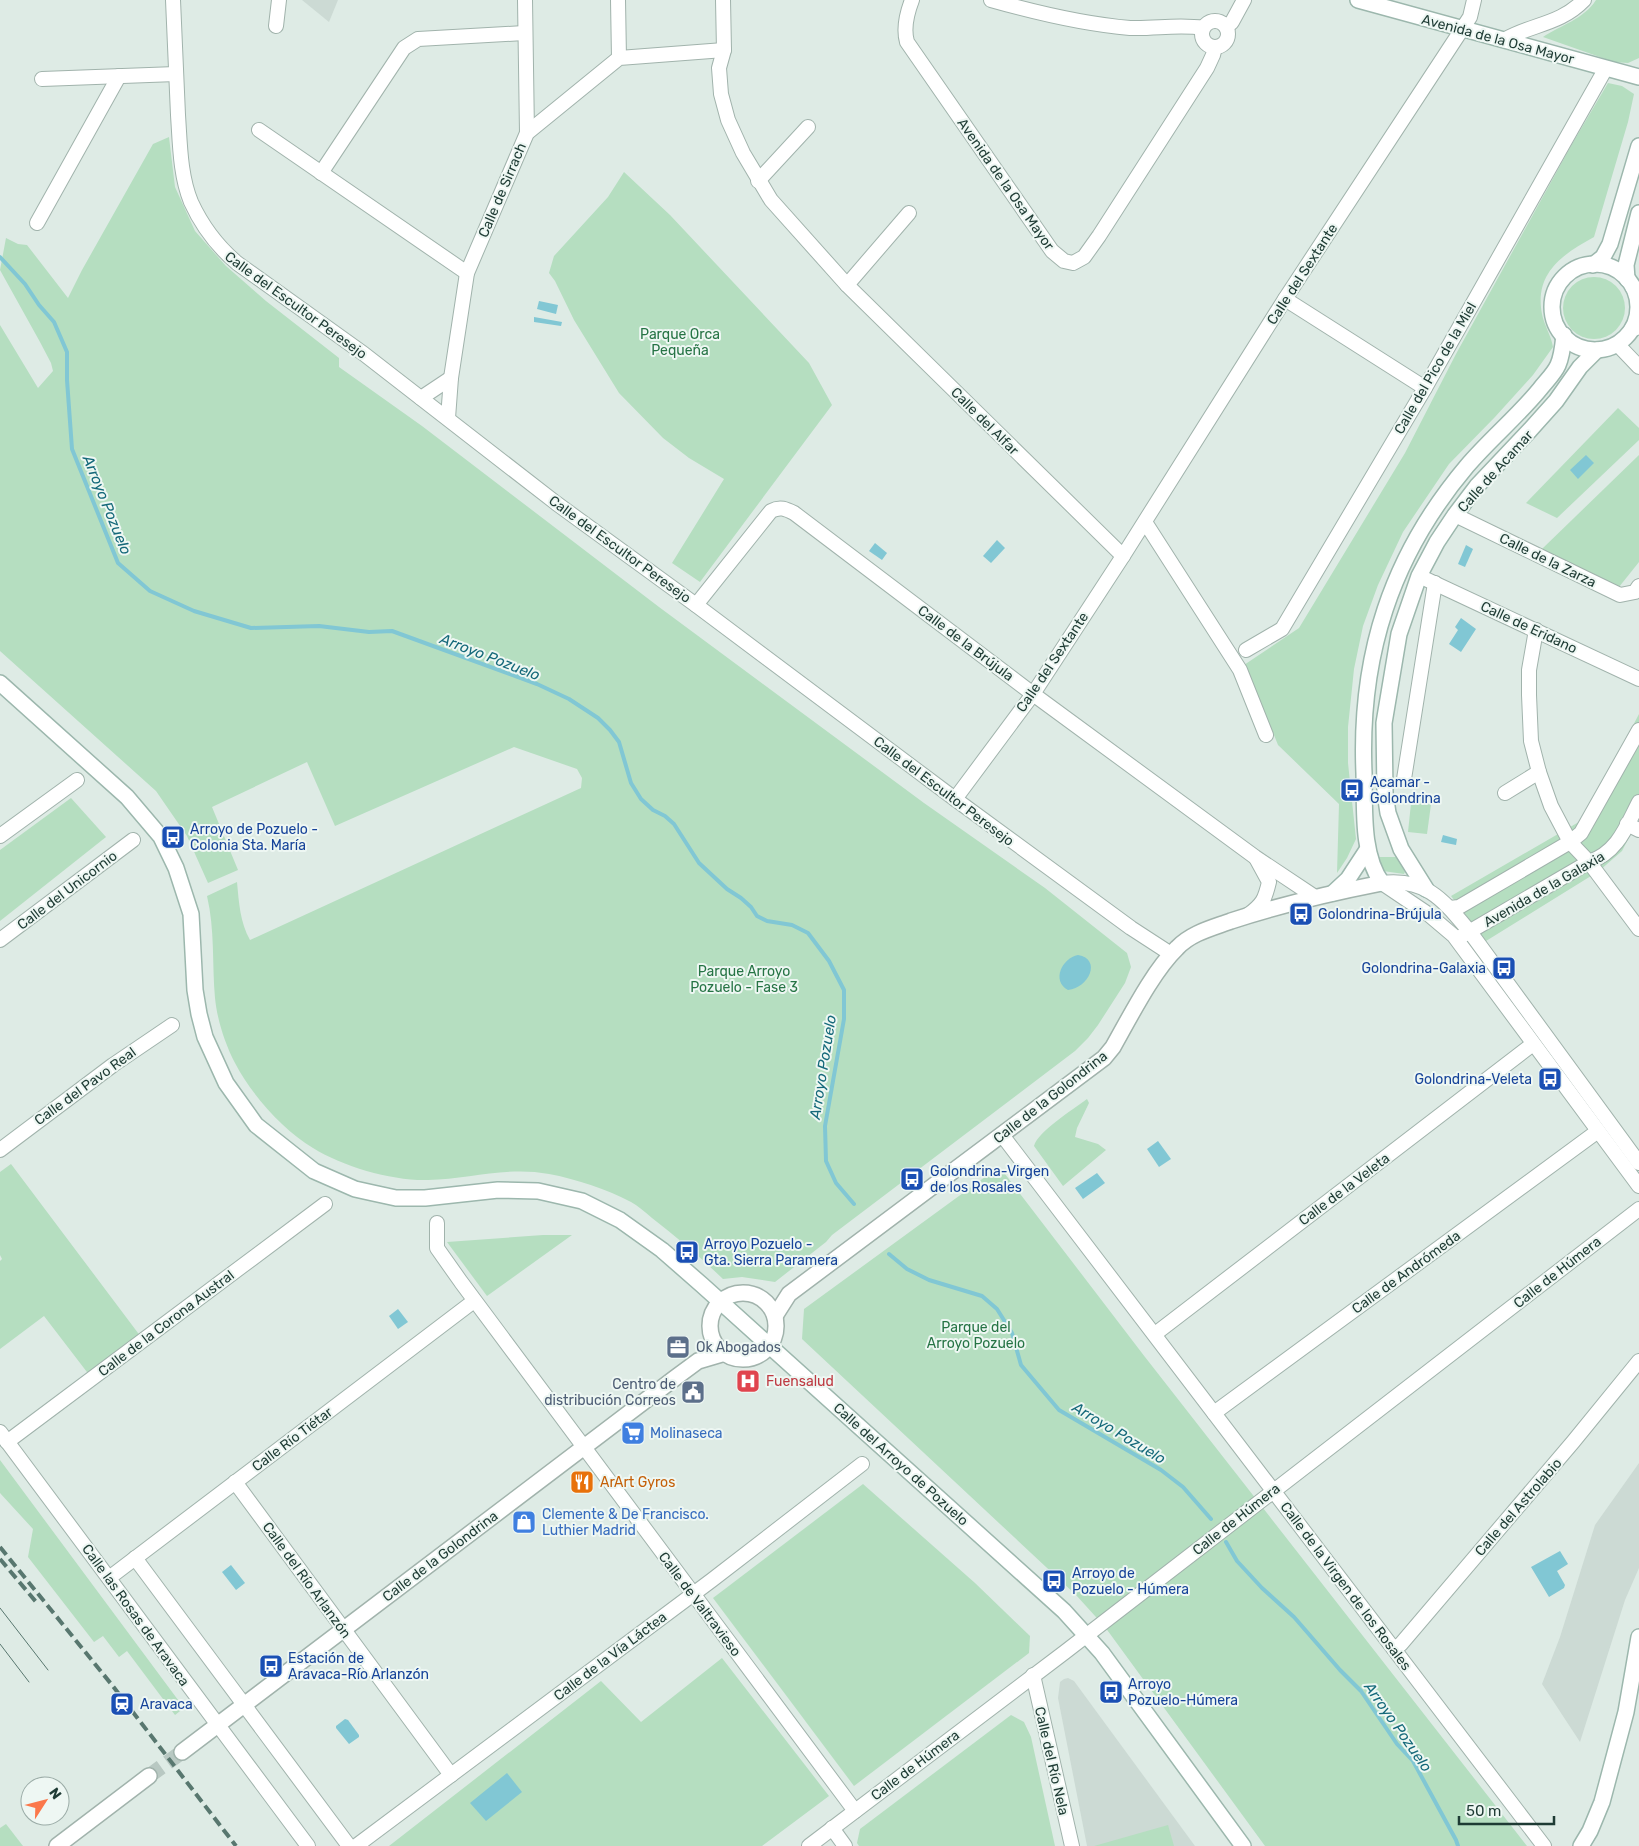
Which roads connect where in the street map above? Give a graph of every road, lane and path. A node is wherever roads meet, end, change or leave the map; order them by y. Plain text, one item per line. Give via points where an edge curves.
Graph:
1 (173, 0) edge
2 (279, 0) edge
3 (525, 0) edge
4 (618, 0) edge
5 (723, 0) edge
6 (912, 0) edge
7 (991, 0) edge
8 (1244, 0) edge
9 (1358, 0) edge
10 (1474, 0) edge
11 (1584, 0) edge
12 (276, 26) dead end
13 (1226, 27) junction
14 (1203, 28) junction
15 (1462, 29) junction
16 (524, 33) junction
17 (1504, 40) junction
18 (1215, 48) junction
19 (724, 50) junction
20 (619, 58) junction
21 (1606, 68) junction
22 (176, 74) junction
23 (119, 76) junction
24 (1639, 77) edge
25 (42, 79) dead end
26 (808, 127) dead end
27 (259, 130) dead end
28 (527, 134) junction
29 (1639, 146) edge
30 (321, 172) junction
31 (758, 181) junction
32 (909, 213) dead end
33 (1639, 213) edge
34 (38, 223) dead end
35 (1593, 265) junction
36 (467, 273) junction
37 (847, 285) junction
38 (1633, 285) edge
39 (1285, 299) junction
40 (1635, 328) edge
41 (1564, 335) junction
42 (1618, 344) junction
43 (1596, 350) junction
44 (1639, 367) edge
45 (451, 378) junction
46 (1424, 388) junction
47 (421, 398) junction
48 (448, 418) junction
49 (1455, 515) junction
50 (1145, 522) junction
51 (1123, 556) junction
52 (1419, 576) junction
53 (1435, 584) junction
54 (1639, 586) edge
55 (696, 605) junction
56 (1536, 630) junction
57 (1246, 650) dead end
58 (1639, 679) edge
59 (0, 683) edge
60 (1033, 694) junction
61 (1639, 730) edge
62 (1266, 735) dead end
63 (1539, 772) junction
64 (1404, 778) dead end
65 (77, 780) dead end
66 (1506, 793) dead end
67 (955, 799) junction
68 (1639, 802) edge
69 (1633, 827) edge
70 (0, 836) edge
71 (133, 840) dead end
72 (1570, 842) junction
73 (1367, 850) junction
74 (1256, 857) junction
75 (1589, 862) junction
76 (1412, 878) junction
77 (1385, 886) junction
78 (1426, 889) joint
79 (1333, 893) junction
80 (1315, 897) junction
81 (1450, 908) junction
82 (1246, 916) junction
83 (1639, 929) edge
84 (1470, 932) junction
85 (1454, 936) junction
86 (0, 940) edge
87 (1171, 954) junction
88 (172, 1025) dead end
89 (1533, 1044) junction
90 (1598, 1131) junction
91 (1002, 1135) junction
92 (0, 1150) edge
93 (1639, 1163) edge
94 (1639, 1186) edge
95 (325, 1204) dead end
96 (1639, 1208) edge
97 (437, 1223) dead end
98 (789, 1294) junction
99 (762, 1298) junction
100 (474, 1301) junction
101 (720, 1302) junction
102 (775, 1316) junction
103 (1155, 1334) junction
104 (712, 1337) junction
105 (769, 1346) junction
106 (725, 1353) junction
107 (698, 1361) junction
108 (1639, 1361) edge
109 (1214, 1413) junction
110 (4, 1437) edge
111 (584, 1447) junction
112 (862, 1464) dead end
113 (236, 1482) junction
114 (1274, 1490) junction
115 (135, 1558) junction
116 (109, 1578) junction
117 (693, 1594) junction
118 (343, 1629) junction
119 (1087, 1634) junction
120 (1639, 1638) edge
121 (1394, 1649) junction
122 (1032, 1676) junction
123 (243, 1704) junction
124 (217, 1724) junction
125 (182, 1752) tunnel mouth
126 (451, 1775) junction
127 (150, 1776) tunnel mouth
128 (855, 1811) junction
129 (832, 1828) junction
130 (57, 1846) edge
131 (308, 1846) edge
132 (349, 1846) edge
133 (356, 1846) edge
134 (809, 1846) edge
135 (845, 1846) edge
136 (1072, 1846) edge
137 (1243, 1846) edge
138 (1544, 1846) edge
139 (1581, 1846) edge

1 - 22 street, Calle del Escultor Peresejo
2 - 12 street
3 - 16 street
4 - 20 street
5 - 19 street, Calle del Alfar
6 - 18 street, Avenida de la Osa Mayor via 906,24 907,42 1052,250 1064,261 1073,263 1084,257 1099,236 1207,68
7 - 14 street via 1092,24 1132,28
8 - 13 street
9 - 15 main road, Avenida de la Osa Mayor
10 - 15 street, Calle del Sextante via 1470,17
11 - 17 street via 1567,15
13 - 14 street via 1214,21
13 - 18 street via 1227,39
14 - 18 street via 1204,41
15 - 17 main road, Avenida de la Osa Mayor
15 - 39 street, Calle del Sextante
16 - 28 street
16 - 30 street via 418,39 404,48
17 - 21 main road, Avenida de la Osa Mayor
19 - 20 street
19 - 31 street, Calle del Alfar via 719,68 720,94 728,120
20 - 28 street, Calle de Sirrach
21 - 24 main road, Avenida de la Osa Mayor
21 - 46 street, Calle del Pico de la Miel
22 - 23 street
22 - 47 street, Calle del Escultor Peresejo via 185,184 203,224 220,248
23 - 25 street
23 - 34 street
26 - 31 street
27 - 30 street
28 - 36 street, Calle de Sirrach
29 - 35 main road via 1610,244 1603,257
30 - 36 street
31 - 37 street, Calle del Alfar
32 - 37 street
33 - 38 main road via 1627,257
35 - 38 main road via 1617,270
35 - 41 main road via 1567,275 1555,292 1553,316
36 - 45 street, Calle de Sirrach
37 - 51 street, Calle del Alfar
38 - 40 main road via 1638,302
39 - 46 street
39 - 50 street, Calle del Sextante
40 - 42 main road
41 - 43 main road via 1579,347
41 - 73 main road, Calle de Acamar via 1558,365 1524,409 1466,468 1426,522 1396,577 1378,632 1367,684 1362,736
42 - 43 main road
42 - 44 street
43 - 49 main road, Calle de Acamar via 1580,366 1556,401 1477,486
45 - 47 street
45 - 48 street, Calle de Sirrach
46 - 57 street, Calle del Pico de la Miel via 1282,629
47 - 48 street, Calle del Escultor Peresejo
48 - 55 street, Calle del Escultor Peresejo
49 - 52 main road, Calle de Acamar
49 - 54 street, Calle de la Zarza via 1620,595 1635,592
50 - 51 street, Calle del Sextante
50 - 62 street via 1240,670
51 - 60 street, Calle del Sextante
52 - 53 street, Calle de Eridano
52 - 76 main road, Calle de Acamar via 1399,634 1384,723 1388,813
53 - 56 street, Calle de Eridano
53 - 64 street
55 - 60 street, Calle de la Brújula via 772,510 784,508
55 - 67 street, Calle del Escultor Peresejo
56 - 58 street, Calle de Eridano
56 - 63 street via 1529,670 1529,695 1531,740
59 - 101 main road, Calle del Arroyo de Pozuelo via 127,797 161,837 176,868 191,914 195,990 205,1037 226,1083 256,1125 314,1171 373,1194 425,1198 498,1190 538,1191 604,1210 662,1250
60 - 67 street, Calle del Sextante
60 - 74 street, Calle de la Brújula
61 - 72 street, Avenida de la Galaxia via 1581,833
63 - 66 street
63 - 72 street via 1551,806
65 - 70 street
67 - 87 street, Calle del Escultor Peresejo
68 - 69 street, Avenida de la Galaxia
69 - 75 street, Avenida de la Galaxia via 1604,856
71 - 86 street, Calle del Unicornio
72 - 75 street
72 - 81 street, Avenida de la Galaxia via 1460,907
73 - 77 main road, Calle de Acamar via 1375,872
73 - 79 main road via 1348,879
74 - 80 street, Calle de la Brújula
74 - 82 street, Calle de la Brújula via 1269,882 1260,906
75 - 83 street
75 - 84 street, Avenida de la Galaxia
76 - 77 street, Calle de la Golondrina
76 - 78 main road, Calle de Acamar
77 - 79 main road, Calle de la Golondrina
77 - 85 street via 1428,914
78 - 81 street
79 - 80 main road, Calle de la Golondrina
80 - 82 main road, Calle de la Golondrina
81 - 84 street
82 - 87 main road, Calle de la Golondrina via 1203,931 1183,942
84 - 85 street, Avenida de la Galaxia
84 - 93 street
85 - 89 street
87 - 91 main road, Calle de la Golondrina via 1104,1058
88 - 92 street, Calle del Pavo Real via 113,1064
89 - 90 street
89 - 103 street, Calle de la Veleta
90 - 94 street
90 - 109 street, Calle de Andrómeda
91 - 98 main road, Calle de la Golondrina
91 - 103 street, Calle de la Virgen de los Rosales
95 - 110 street, Calle de la Corona Austral
96 - 114 street, Calle de Húmera
97 - 100 street, Calle de Valtravieso via 437,1248
98 - 99 main road, Calle de la Golondrina
98 - 102 main road, Calle de la Golondrina
99 - 101 main road via 741,1292
99 - 102 main road
100 - 111 street, Calle de Valtravieso
100 - 113 street, Calle Río Tiétar
101 - 104 main road via 711,1318
101 - 105 main road, Calle del Arroyo de Pozuelo
102 - 105 main road via 776,1332
103 - 109 street, Calle de la Virgen de los Rosales
104 - 106 main road
104 - 107 main road, Calle de la Golondrina
105 - 106 main road via 759,1355 746,1359
105 - 119 main road, Calle del Arroyo de Pozuelo
106 - 107 main road, Calle de la Golondrina
107 - 111 main road, Calle de la Golondrina
108 - 121 street, Calle del Astrolabio
109 - 114 street, Calle de la Virgen de los Rosales
110 - 116 street, Calle las Rosas de Aravaca
111 - 117 street, Calle de Valtravieso
111 - 118 main road, Calle de la Golondrina
112 - 117 street, Calle de la Vía Láctea
113 - 115 street, Calle Río Tiétar
113 - 118 street, Calle del Río Arlanzón
114 - 119 street, Calle de Húmera
114 - 121 street, Calle de la Virgen de los Rosales
115 - 116 street, Calle Río Tiétar
115 - 123 street
116 - 124 street, Calle las Rosas de Aravaca
117 - 126 street, Calle de la Vía Láctea
117 - 128 street, Calle de Valtravieso
118 - 123 main road, Calle de la Golondrina
118 - 126 street, Calle del Río Arlanzón
119 - 122 street, Calle de Húmera
119 - 137 main road, Calle del Arroyo de Pozuelo
120 - 139 main road via 1626,1712 1602,1802
121 - 138 street, Calle de la Virgen de los Rosales
122 - 128 street, Calle de Húmera
122 - 136 street, Calle del Río Nela
123 - 124 main road, Calle de la Golondrina
123 - 132 street
124 - 125 main road, Calle de la Golondrina
124 - 131 street, Calle las Rosas de Aravaca
126 - 133 street, Calle de la Vía Láctea
127 - 130 main road
128 - 129 street, Calle de Húmera
129 - 134 street, Calle de Húmera
129 - 135 street

